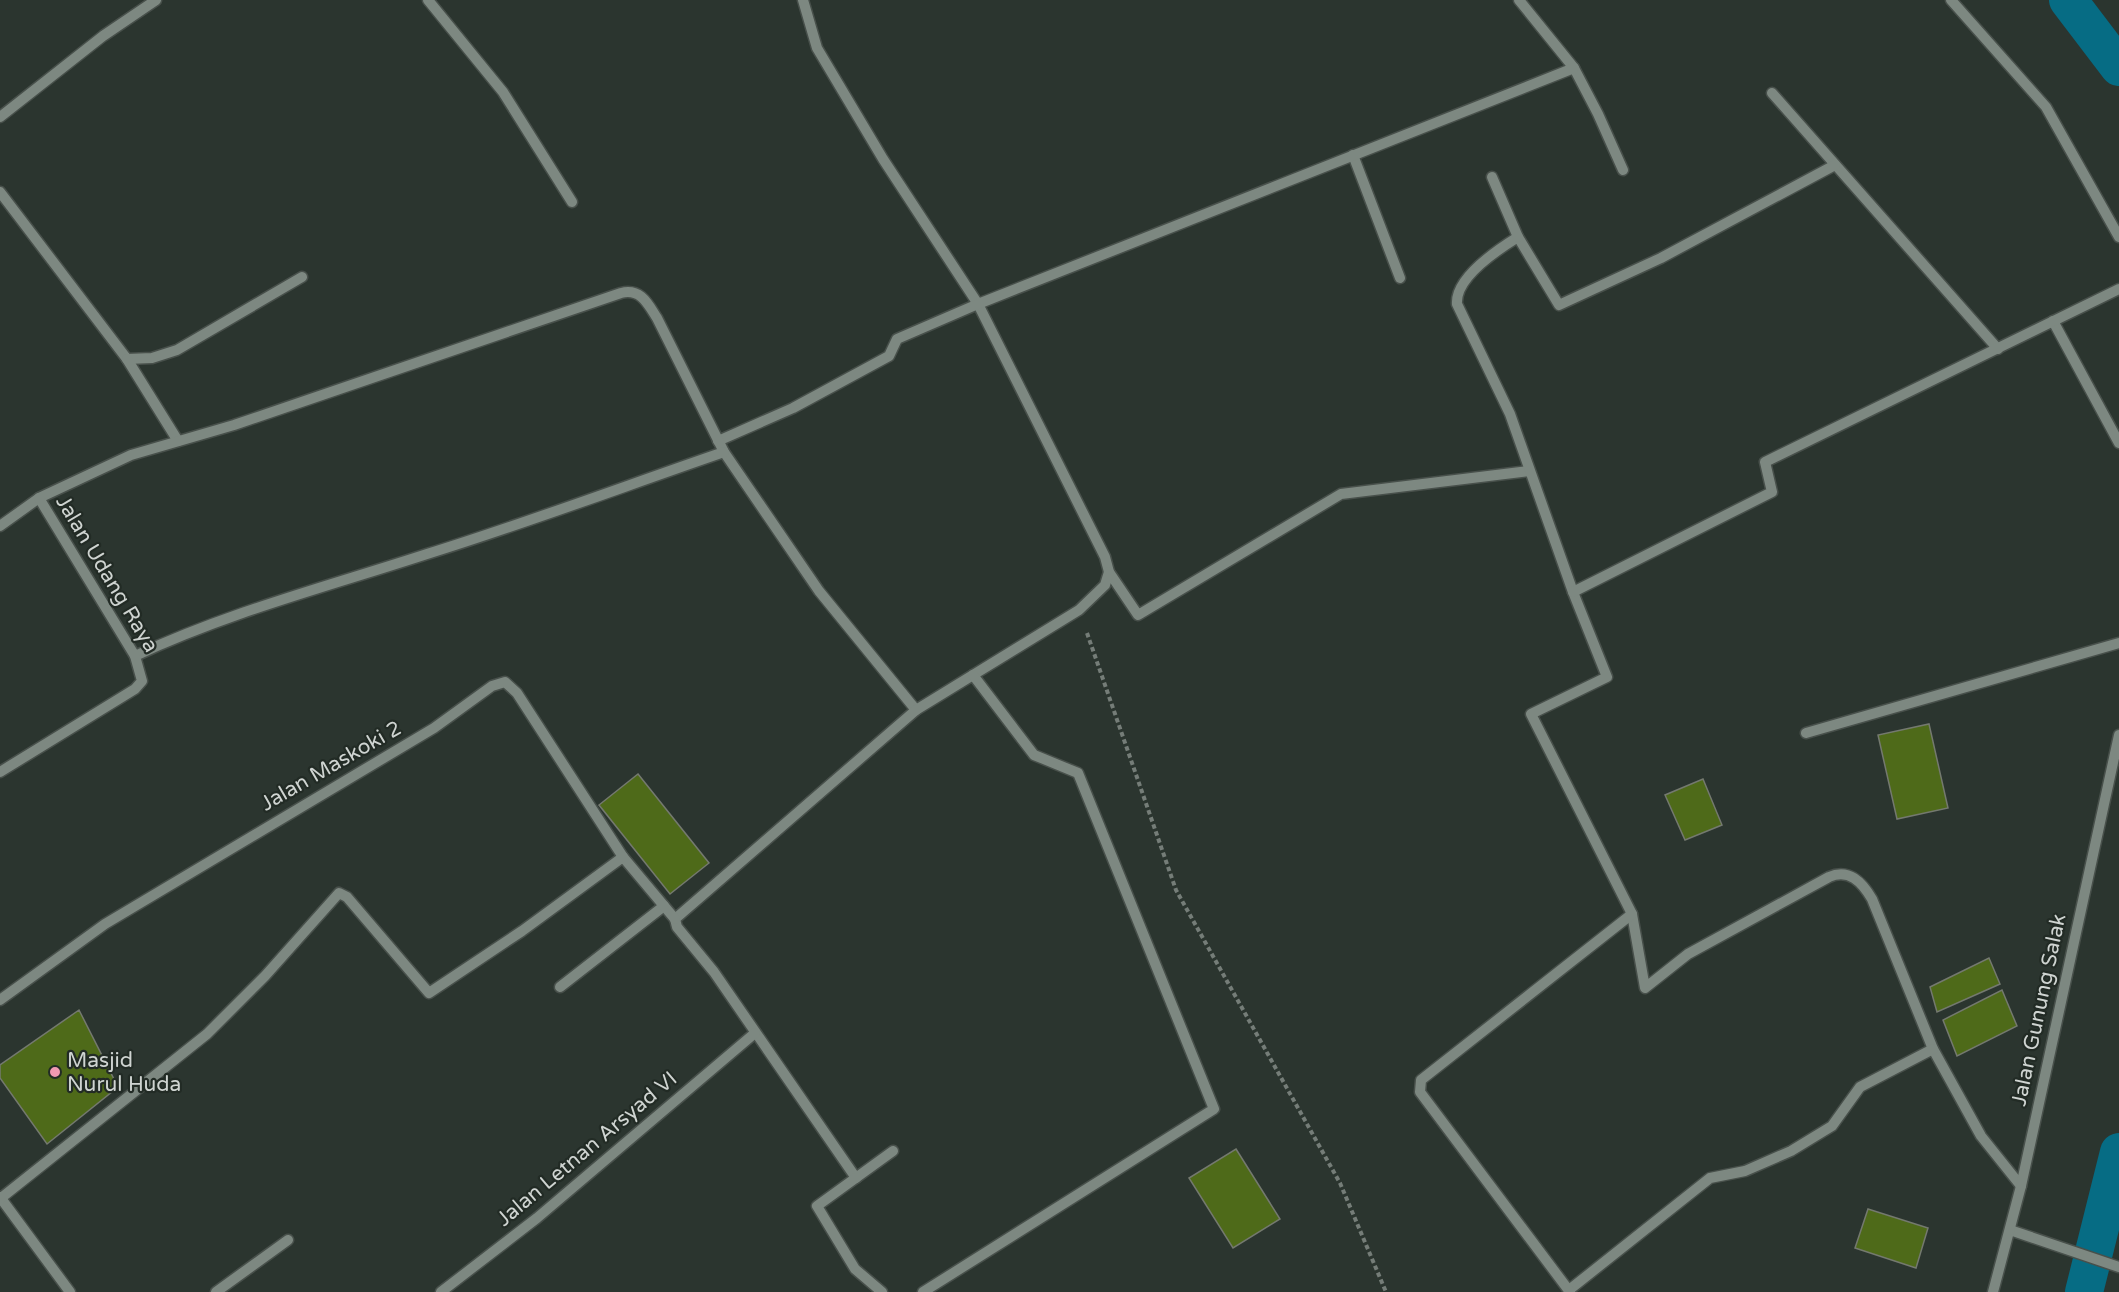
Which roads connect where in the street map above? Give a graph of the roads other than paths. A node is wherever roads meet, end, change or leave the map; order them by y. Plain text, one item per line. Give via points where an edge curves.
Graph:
1 (156, 0) edge
2 (428, 0) edge
3 (803, 0) edge
4 (1519, 0) edge
5 (1951, 0) edge
6 (1574, 68) junction
7 (1772, 93) dead end
8 (0, 117) edge
9 (1353, 155) junction
10 (1835, 165) junction
11 (1623, 170) dead end
12 (1492, 177) dead end
13 (0, 192) edge
14 (572, 202) dead end
15 (1518, 237) junction
16 (2119, 237) edge
17 (302, 277) dead end
18 (1400, 278) dead end
19 (2119, 289) edge
20 (978, 304) junction
21 (2053, 321) junction
22 (1998, 349) junction
23 (127, 359) junction
24 (178, 441) junction
25 (718, 441) junction
26 (2119, 443) edge
27 (724, 452) junction
28 (1529, 471) junction
29 (39, 498) junction
30 (0, 526) edge
31 (1109, 572) junction
32 (1573, 592) junction
33 (2119, 643) edge
34 (135, 656) junction
35 (973, 675) junction
36 (916, 710) junction
37 (1806, 733) dead end
38 (2119, 735) edge
39 (0, 772) edge
40 (623, 857) junction
41 (664, 906) junction
42 (1632, 914) junction
43 (675, 919) junction
44 (560, 987) dead end
45 (0, 1000) edge
46 (755, 1033) junction
47 (1933, 1049) junction
48 (892, 1152) dead end
49 (856, 1178) junction
50 (2021, 1186) junction
51 (0, 1198) edge
52 (2010, 1230) junction
53 (288, 1239) dead end
54 (2119, 1267) edge
55 (1570, 1291) edge
56 (70, 1292) edge
57 (216, 1292) edge
58 (441, 1292) edge
59 (882, 1292) edge
60 (923, 1292) edge
61 (1993, 1292) edge

1 - 8 street
2 - 14 street via 503,92
3 - 20 street via 817,48 883,159
4 - 6 street
5 - 16 street via 2046,107
6 - 9 street
6 - 11 street
7 - 10 street
9 - 18 street
9 - 20 street
10 - 15 street via 1661,258 1559,305
10 - 22 street
12 - 15 street
13 - 23 street
15 - 28 street via 1485,261 1459,289 1456,300 1510,414
17 - 23 street via 177,351
19 - 21 street
20 - 25 street via 897,339 889,356 793,408
20 - 31 street
21 - 22 street
21 - 26 street
22 - 32 street via 1765,462 1772,492
23 - 24 street
24 - 25 street via 628,291 644,298 657,318
24 - 29 street via 131,455
25 - 27 street
27 - 34 street via 429,554 269,603
27 - 36 street via 819,591
28 - 31 street via 1341,494 1138,615
28 - 32 street
29 - 30 street
29 - 34 street, Jalan Udang Raya
31 - 35 street via 1105,585 1078,610
32 - 42 street via 1607,677 1531,714
33 - 37 street
34 - 39 street, Jalan Udang Raya via 142,676 135,689
35 - 36 street
35 - 60 street via 1034,755 1078,773 1214,1109
36 - 43 street
38 - 50 street, Jalan Gunung Salak
40 - 41 street
40 - 45 street, Jalan Maskoki 2 via 517,693 505,682 492,686 434,728 105,924
40 - 51 street via 429,993 347,897 339,893 207,1034
41 - 43 street
41 - 44 street
42 - 47 street via 1645,988 1688,954 1828,877 1841,873 1852,876 1872,899
42 - 55 street via 1420,1080 1419,1086
43 - 46 street
46 - 49 street
46 - 58 street, Jalan Letnan Arsyad VI via 537,1218
47 - 50 street via 1981,1136
47 - 55 street via 1860,1087 1832,1126 1791,1151 1745,1171 1710,1178
48 - 49 street
49 - 59 street via 817,1206 855,1269
50 - 52 street, Jalan Gunung Salak
51 - 56 street
52 - 54 street
52 - 61 street, Jalan Gunung Salak
53 - 57 street

